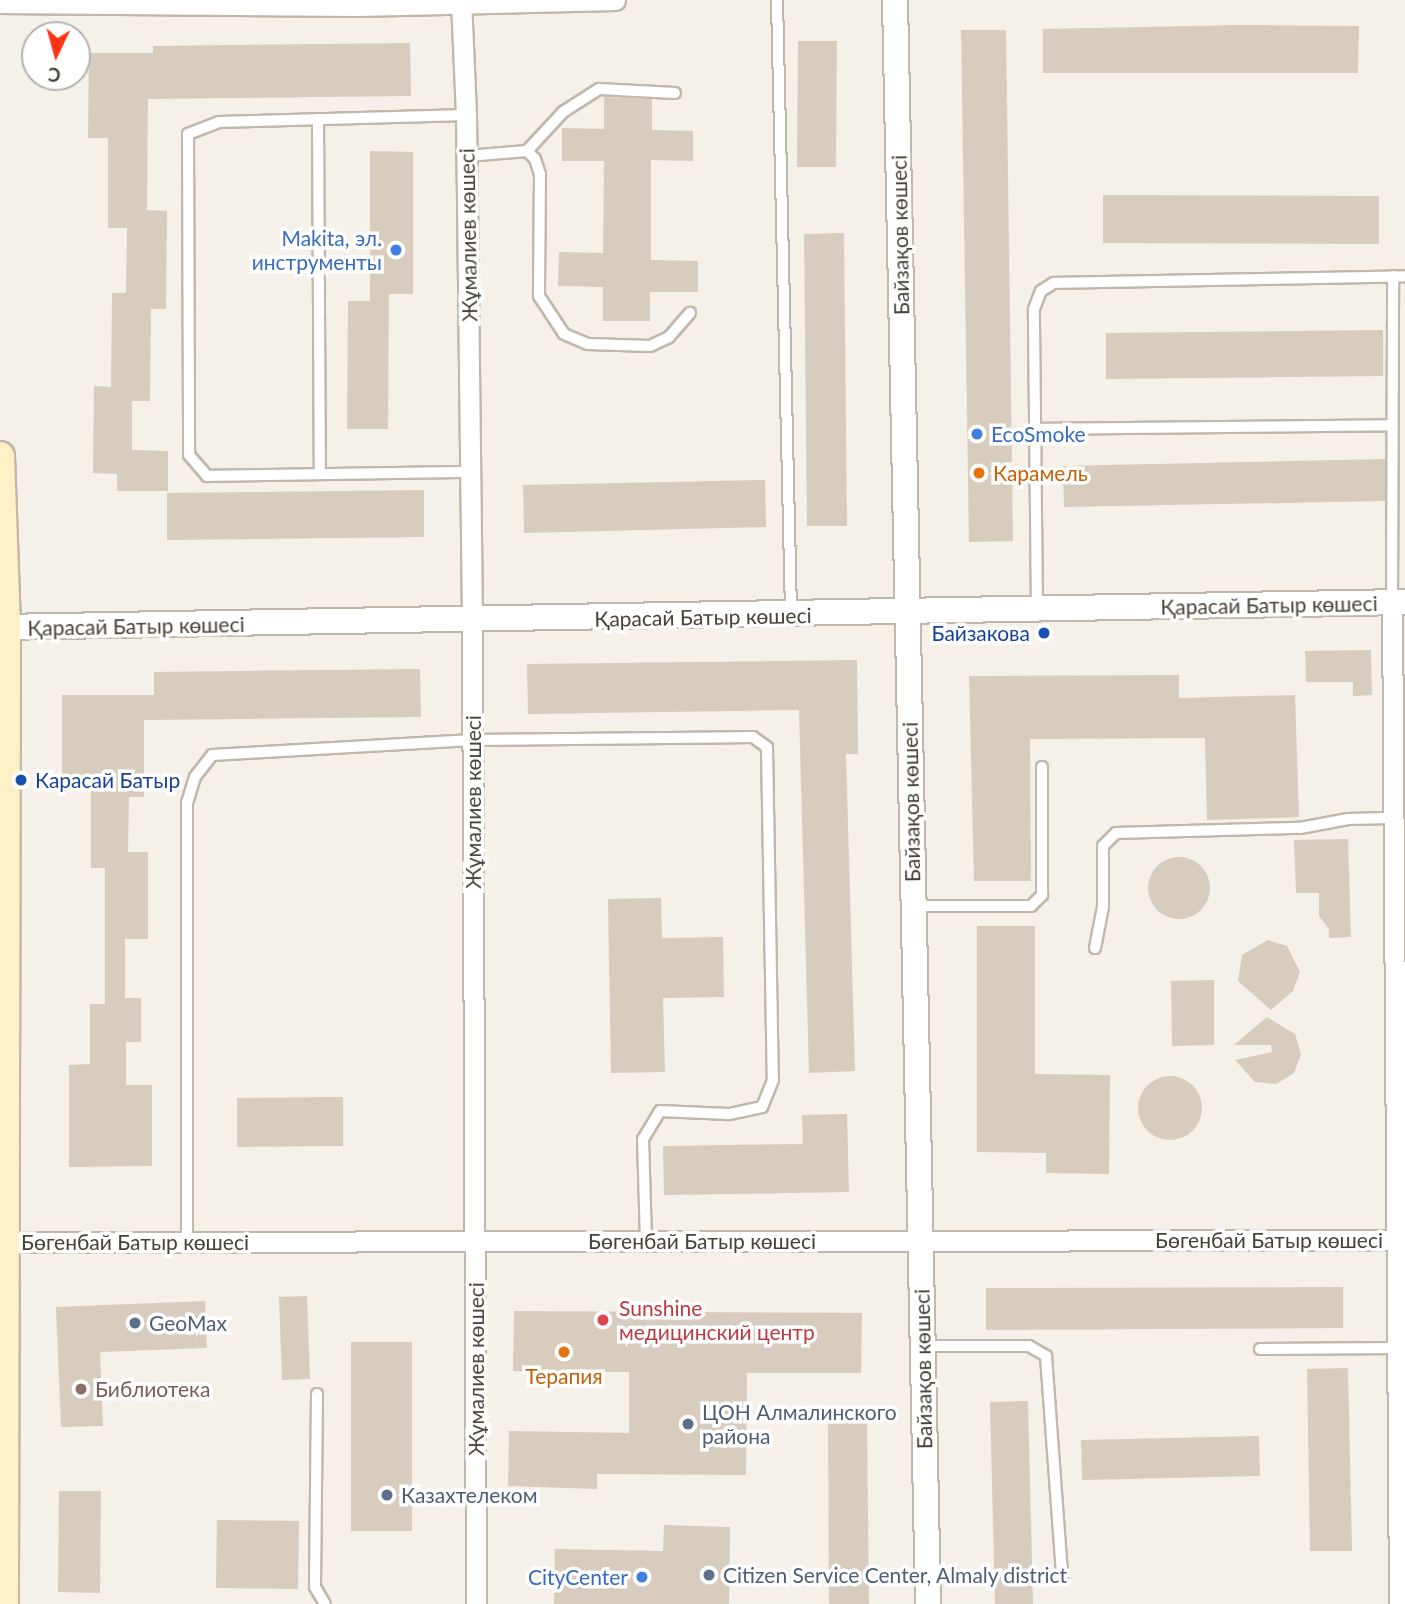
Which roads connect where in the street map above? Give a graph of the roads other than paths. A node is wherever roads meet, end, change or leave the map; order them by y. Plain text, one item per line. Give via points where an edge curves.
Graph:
1 (615, 0) edge
2 (777, 0) edge
3 (895, 0) edge
4 (461, 2) edge
5 (0, 3) edge
6 (356, 3) edge
7 (675, 93) dead end
8 (467, 115) junction
9 (318, 119) junction
10 (527, 151) junction
11 (467, 156) junction
12 (1393, 276) junction
13 (1405, 276) edge
14 (690, 313) dead end
15 (1392, 425) junction
16 (1034, 429) junction
17 (0, 456) edge
18 (470, 472) junction
19 (320, 474) junction
20 (1398, 602) edge
21 (1037, 610) junction
22 (907, 612) junction
23 (791, 615) junction
24 (472, 622) junction
25 (3, 627) edge
26 (473, 740) junction
27 (1042, 767) dead end
28 (1390, 818) junction
29 (1398, 855) edge
30 (913, 905) junction
31 (1095, 948) dead end
32 (920, 1240) junction
33 (1400, 1240) edge
34 (477, 1241) junction
35 (646, 1241) junction
36 (1, 1242) edge
37 (187, 1242) junction
38 (923, 1346) junction
39 (1396, 1348) junction
40 (1260, 1349) dead end
41 (317, 1394) dead end
42 (2, 1427) edge
43 (1062, 1576) dead end
44 (4, 1604) edge
45 (325, 1604) edge
46 (476, 1604) edge
47 (928, 1604) edge
48 (1399, 1604) edge

1 - 4 street
2 - 23 lane
3 - 22 street, Байзақов көшесі
4 - 6 street
4 - 8 street, Жұмалиев көшесі
5 - 6 street
7 - 10 lane via 599,89 563,112
8 - 9 lane
8 - 11 street, Жұмалиев көшесі
9 - 19 lane
9 - 19 lane via 219,122 188,134 188,413 189,455 207,475
10 - 11 lane
10 - 14 lane via 540,174 539,296 565,334 588,344 650,346 669,337
11 - 18 street, Жұмалиев көшесі
12 - 13 lane
12 - 15 lane
12 - 16 lane via 1054,283 1041,291 1034,310
15 - 16 lane
15 - 20 lane
16 - 21 lane
17 - 25 main road
18 - 19 lane
18 - 24 street, Жұмалиев көшесі
20 - 21 street, Қарасай Батыр көшесі
20 - 28 street
21 - 22 street, Қарасай Батыр көшесі
22 - 23 street, Қарасай Батыр көшесі
22 - 30 street, Байзақов көшесі
23 - 24 street, Қарасай Батыр көшесі
24 - 25 street, Қарасай Батыр көшесі
24 - 26 street, Жұмалиев көшесі
25 - 36 main road
26 - 34 street, Жұмалиев көшесі
26 - 35 lane via 753,737 767,747 773,1080 762,1107 728,1114 660,1111 643,1139
26 - 37 lane via 212,755 195,777 187,803
27 - 30 lane via 1042,895 1031,906
28 - 29 street
28 - 31 lane via 1348,818 1300,828 1116,833 1103,846 1103,907
29 - 33 street
30 - 32 street, Байзақов көшесі
32 - 33 street, Бөгенбай Батыр көшесі
32 - 35 street, Бөгенбай Батыр көшесі
32 - 38 street, Байзақов көшесі
33 - 39 street
34 - 35 street, Бөгенбай Батыр көшесі
34 - 37 street, Бөгенбай Батыр көшесі
34 - 46 street, Жұмалиев көшесі
36 - 37 street, Бөгенбай Батыр көшесі
36 - 42 main road
38 - 43 lane via 1029,1346 1046,1356
38 - 47 street, Байзақов көшесі
39 - 40 lane
39 - 48 street
41 - 45 lane via 315,1587
42 - 44 main road

